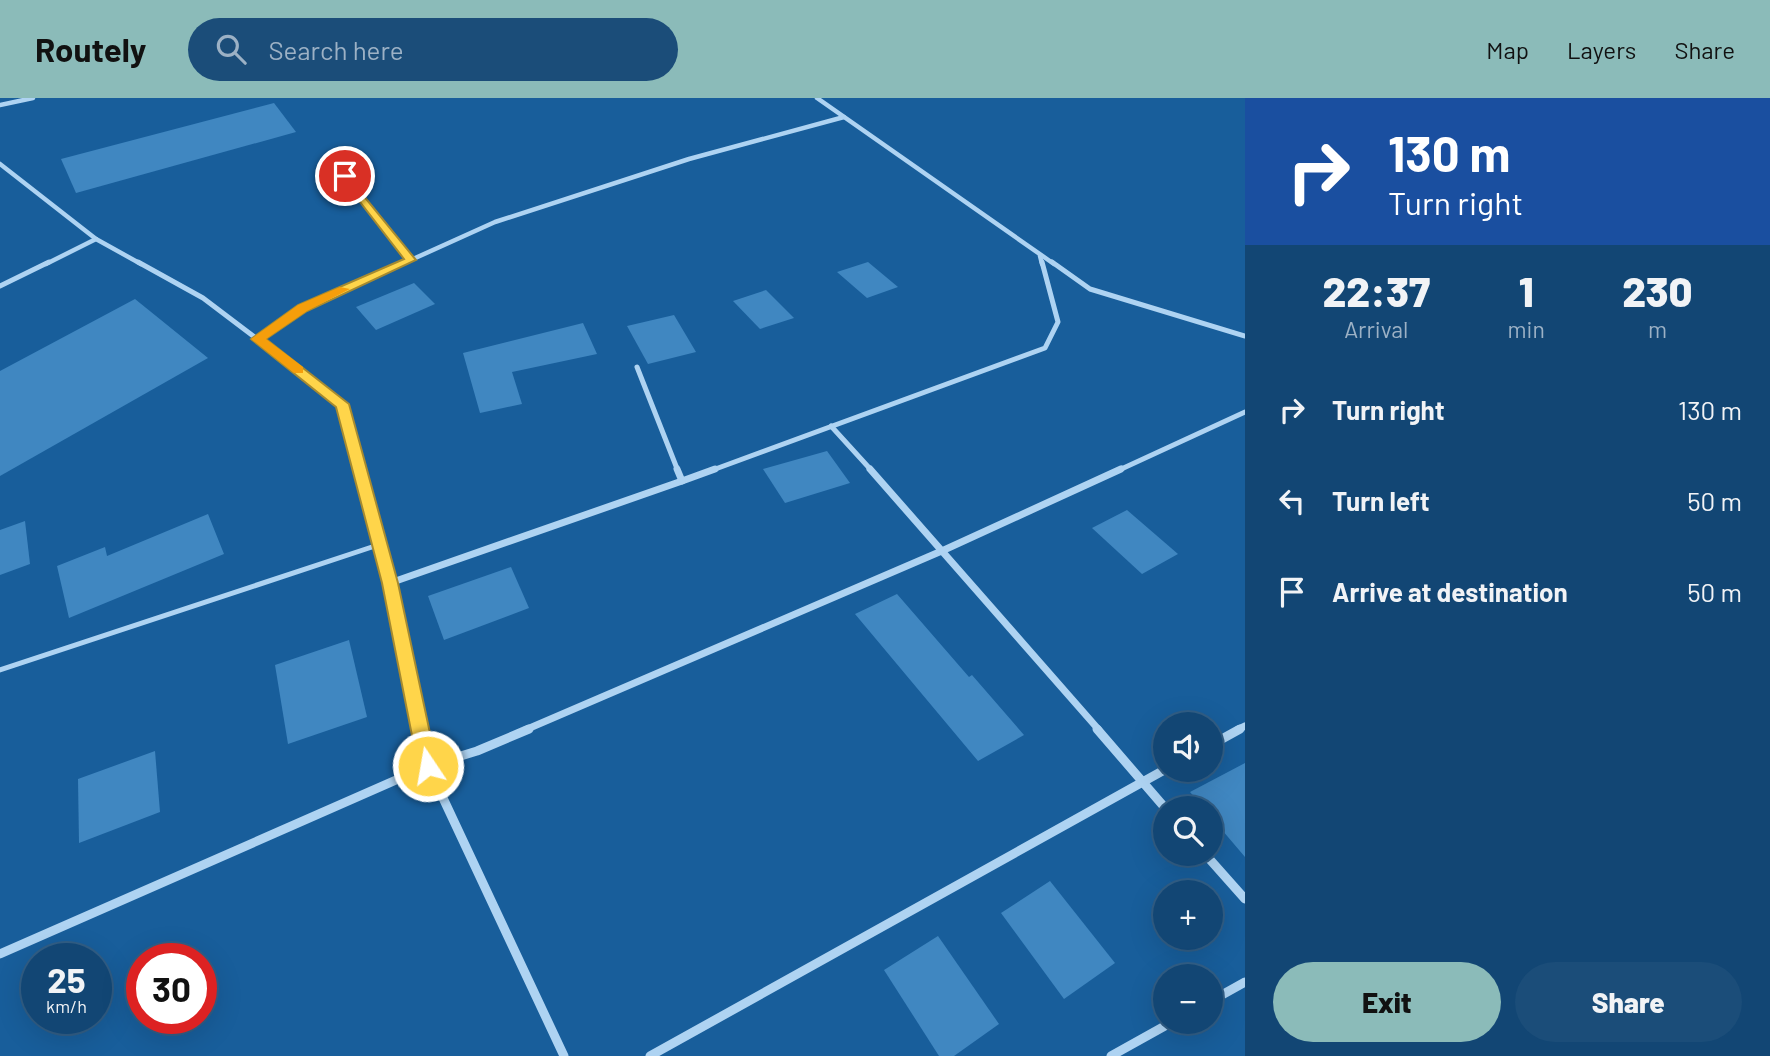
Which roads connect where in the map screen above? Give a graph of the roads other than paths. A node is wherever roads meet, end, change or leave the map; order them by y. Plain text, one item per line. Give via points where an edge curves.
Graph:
1 (33, 98) edge
2 (817, 98) edge
3 (0, 106) edge
4 (844, 117) junction
5 (329, 155) dead end
6 (0, 164) edge
7 (11, 173) junction
8 (0, 177) edge
9 (96, 239) junction
10 (1040, 256) junction
11 (411, 260) junction
12 (0, 286) edge
13 (1245, 336) edge
14 (257, 339) junction
15 (637, 367) dead end
16 (1245, 412) edge
17 (831, 426) junction
18 (682, 481) junction
19 (378, 545) junction
20 (944, 550) junction
21 (390, 583) junction
22 (0, 670) edge
23 (1245, 726) edge
24 (1223, 738) edge
25 (428, 766) junction
26 (1153, 776) edge
27 (1142, 782) junction
28 (1154, 796) edge
29 (1216, 866) edge
30 (1245, 899) edge
31 (0, 954) edge
32 (1245, 982) edge
33 (1223, 994) edge
34 (1153, 1033) edge
35 (564, 1056) edge
36 (650, 1056) edge
37 (1111, 1056) edge

1 - 3 street
2 - 4 street
4 - 10 street
4 - 11 street via 689,159 521,214
5 - 11 street
6 - 7 street
7 - 8 street
7 - 9 street
9 - 12 street
9 - 14 street via 203,298
10 - 13 street via 1090,289
10 - 17 street via 1058,322 1045,348
11 - 14 street via 303,308
14 - 19 street via 343,404
15 - 18 street
16 - 20 street
17 - 18 street
17 - 20 street
18 - 21 street
19 - 21 street
19 - 22 lane
20 - 25 street via 477,751
20 - 27 street
21 - 25 street
23 - 24 street
25 - 31 street
25 - 35 street
26 - 27 street
27 - 28 street
27 - 36 street
29 - 30 street
32 - 33 street
34 - 37 street

